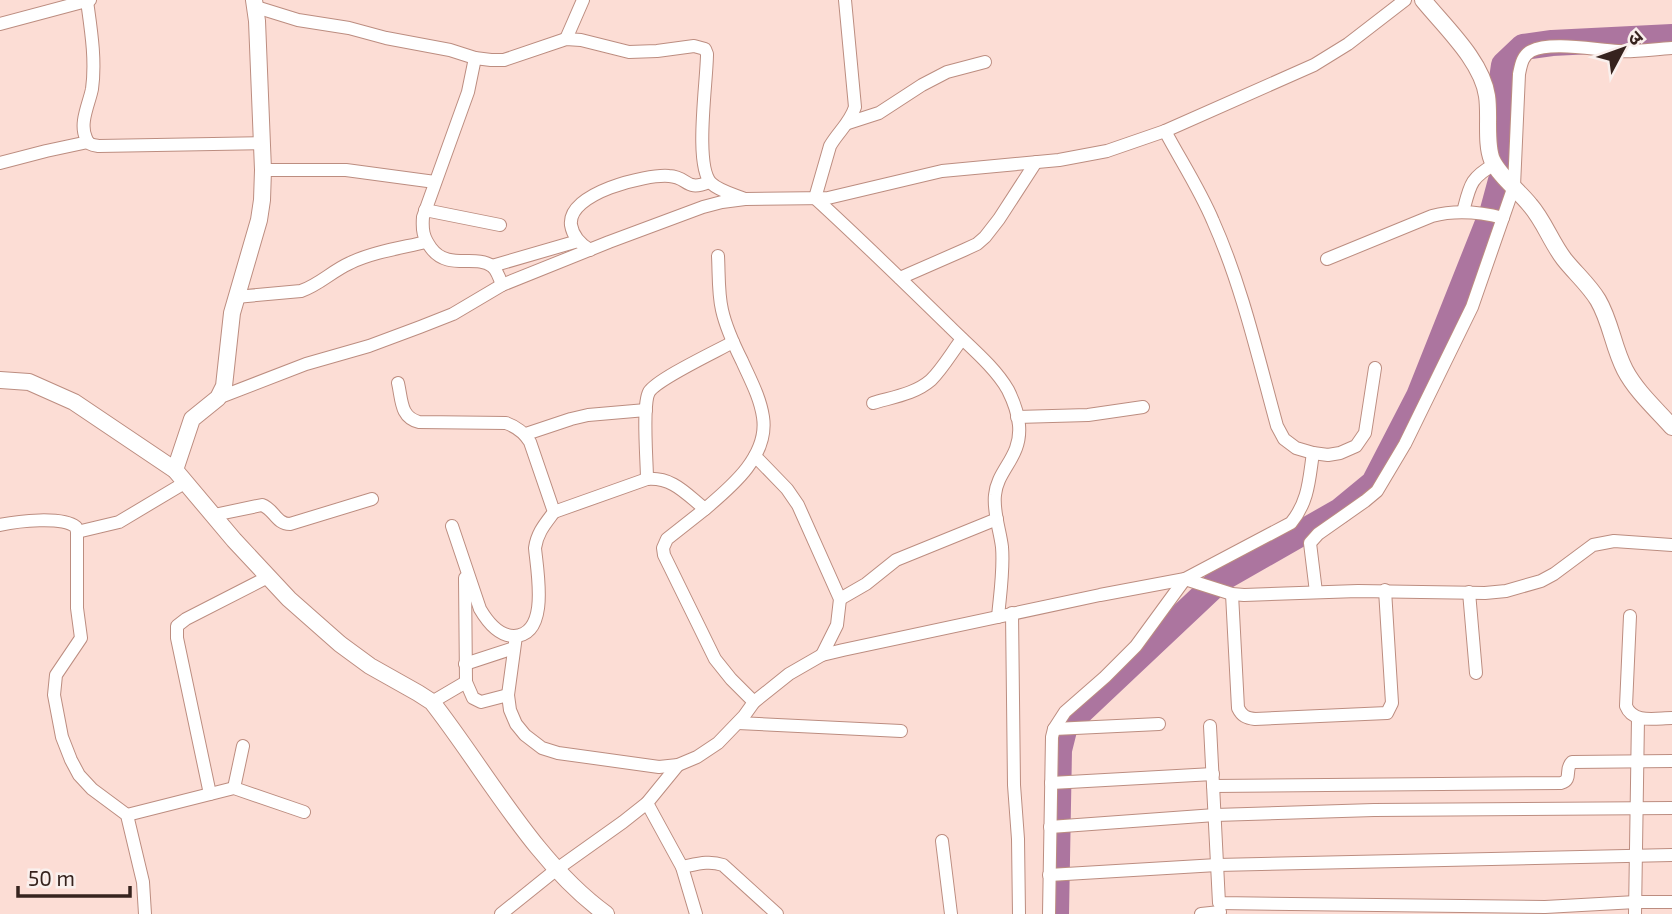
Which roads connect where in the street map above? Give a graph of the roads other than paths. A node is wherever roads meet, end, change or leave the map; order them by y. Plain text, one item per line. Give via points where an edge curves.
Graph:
1 (583, 0) edge
2 (845, 0) edge
3 (1405, 0) edge
4 (1423, 0) edge
5 (88, 1) edge
6 (255, 3) edge
7 (0, 24) edge
8 (566, 39) junction
9 (1672, 48) edge
10 (475, 58) junction
11 (985, 62) dead end
12 (848, 123) junction
13 (1165, 131) junction
14 (88, 142) junction
15 (263, 143) junction
16 (1036, 162) junction
17 (0, 163) edge
18 (263, 170) junction
19 (1503, 175) junction
20 (435, 182) junction
21 (709, 182) junction
22 (815, 198) junction
23 (745, 200) junction
24 (425, 210) junction
25 (1463, 212) junction
26 (1495, 216) junction
27 (500, 225) dead end
28 (578, 241) junction
29 (426, 242) junction
30 (590, 250) junction
31 (718, 256) dead end
32 (1327, 259) dead end
33 (492, 266) junction
34 (900, 278) junction
35 (502, 285) junction
36 (236, 297) junction
37 (962, 339) junction
38 (733, 342) junction
39 (1375, 368) dead end
40 (0, 380) edge
41 (398, 383) dead end
42 (218, 398) junction
43 (873, 402) dead end
44 (1143, 407) dead end
45 (646, 410) junction
46 (1017, 417) junction
47 (1672, 427) edge
48 (526, 434) junction
49 (1313, 453) junction
50 (755, 456) junction
51 (181, 476) junction
52 (648, 479) junction
53 (372, 499) dead end
54 (705, 509) junction
55 (554, 512) junction
56 (214, 516) junction
57 (997, 519) junction
58 (0, 525) edge
59 (452, 526) dead end
60 (77, 532) junction
61 (1672, 545) edge
62 (268, 577) junction
63 (1185, 579) junction
64 (1385, 590) junction
65 (1227, 592) junction
66 (1316, 592) junction
67 (1469, 592) junction
68 (840, 599) junction
69 (471, 602) junction
70 (1012, 613) junction
71 (1630, 616) dead end
72 (998, 617) junction
73 (515, 642) junction
74 (822, 655) junction
75 (465, 664) junction
76 (1476, 673) dead end
77 (466, 682) junction
78 (508, 695) junction
79 (432, 702) junction
80 (754, 702) junction
81 (1638, 718) junction
82 (1672, 718) edge
83 (738, 723) junction
84 (1159, 724) dead end
85 (1210, 726) dead end
86 (1054, 729) junction
87 (901, 731) dead end
88 (243, 746) dead end
89 (1637, 761) junction
90 (1672, 761) edge
91 (678, 765) junction
92 (1213, 780) junction
93 (1051, 783) junction
94 (234, 788) junction
95 (210, 794) junction
96 (647, 803) junction
97 (1636, 808) junction
98 (1672, 808) edge
99 (304, 812) dead end
100 (127, 815) junction
101 (1215, 815) junction
102 (1050, 827) junction
103 (942, 841) dead end
104 (1636, 855) junction
105 (1672, 855) edge
106 (1217, 864) junction
107 (682, 867) junction
108 (557, 869) junction
109 (1049, 875) junction
110 (1672, 902) edge
111 (1636, 908) edge
112 (1220, 910) edge
113 (145, 914) edge
114 (501, 914) edge
115 (606, 914) edge
116 (696, 914) edge
117 (776, 914) edge
118 (951, 914) edge
119 (1019, 914) edge
120 (1049, 914) edge
121 (1201, 914) edge

1 - 8 street
2 - 12 street via 855,97
3 - 13 street via 1314,65
4 - 19 street via 1478,69 1488,99 1489,148
5 - 7 street
5 - 14 street via 93,62 84,128
6 - 10 street via 298,20
6 - 15 street
8 - 10 street via 504,60
8 - 21 street via 629,52 705,49 702,152
9 - 19 street via 1547,47 1527,54 1519,74
10 - 20 street via 468,92
11 - 12 street via 947,72 879,113
12 - 22 street via 830,146
13 - 16 street via 1107,151
13 - 49 street via 1223,246 1277,426 1284,439
14 - 15 street via 99,146
14 - 17 street
15 - 18 street
16 - 22 street via 942,171
16 - 34 street via 977,244
18 - 20 street via 346,170
18 - 36 street via 259,220
19 - 25 street via 1479,174 1470,186
19 - 26 street
19 - 47 street via 1598,299 1632,381
20 - 24 street
21 - 23 street
21 - 28 street via 690,185 668,175 616,184 573,213 571,226
22 - 23 street
22 - 34 street
23 - 30 street via 704,207
24 - 27 street
24 - 29 street via 422,232
25 - 26 street
25 - 32 street via 1432,216
26 - 66 street via 1472,307 1395,464 1377,491 1310,543
28 - 30 street
28 - 33 street
29 - 33 street via 435,254 448,260
29 - 36 street via 347,264 301,291
30 - 35 street
31 - 38 street via 722,310
33 - 35 street
34 - 37 street
35 - 42 street via 453,314
36 - 42 street via 224,386
37 - 43 street via 920,388
37 - 46 street via 1007,389
38 - 45 street via 659,382 648,394
38 - 50 street via 764,420
39 - 49 street via 1365,433 1356,446 1328,455
40 - 51 street via 29,382 75,402
41 - 48 street via 410,419 506,423
42 - 51 street via 192,419
44 - 46 street via 1088,415
45 - 48 street via 588,415
45 - 52 street
46 - 57 street via 1018,441 995,493
48 - 55 street
49 - 63 street via 1301,511 1291,523
50 - 54 street via 727,491
50 - 68 street via 798,505
51 - 56 street
51 - 60 street via 119,522
52 - 54 street via 669,481
52 - 55 street
53 - 56 street via 290,524 280,522 262,505
54 - 80 street via 667,539 664,555 715,659
55 - 73 street via 536,538 539,612 534,624
56 - 62 street
57 - 68 street via 897,560
57 - 72 street via 1003,564
58 - 60 street via 22,520 68,522
59 - 69 street via 466,566
60 - 100 street via 81,638 56,676 56,711 79,775
61 - 67 street via 1603,542 1541,581 1506,591
62 - 79 street via 340,644
62 - 95 street via 177,626
63 - 65 street
63 - 70 street
63 - 86 street via 1136,646 1065,712
64 - 65 street via 1392,703 1387,713 1255,719 1247,718 1238,708
64 - 66 street
64 - 67 street
65 - 66 street
67 - 76 street
68 - 74 street via 837,625
69 - 73 street
69 - 75 street
70 - 72 street
70 - 119 street
71 - 81 street via 1626,706
72 - 74 street
73 - 75 street
73 - 78 street
74 - 80 street
75 - 77 street
77 - 78 street via 476,701
77 - 79 street
78 - 91 street via 516,724 542,747 603,761
79 - 108 street
80 - 83 street
81 - 82 street
81 - 89 street
83 - 87 street
83 - 91 street via 718,743
84 - 86 street
85 - 92 street
86 - 93 street
88 - 94 street
89 - 90 street
89 - 92 street via 1572,762 1568,779 1561,783
89 - 97 street
91 - 96 street
92 - 93 street
92 - 101 street
93 - 102 street
94 - 95 street
94 - 99 street
95 - 100 street
96 - 107 street
96 - 108 street
97 - 98 street
97 - 101 street
97 - 104 street
100 - 113 street via 143,882
101 - 102 street
101 - 106 street
102 - 109 street
103 - 118 street
104 - 105 street
104 - 106 street
104 - 111 street
106 - 109 street
106 - 112 street
107 - 116 street
107 - 117 street via 715,862
108 - 114 street
108 - 115 street
109 - 120 street
110 - 111 street
111 - 112 street
112 - 121 street

